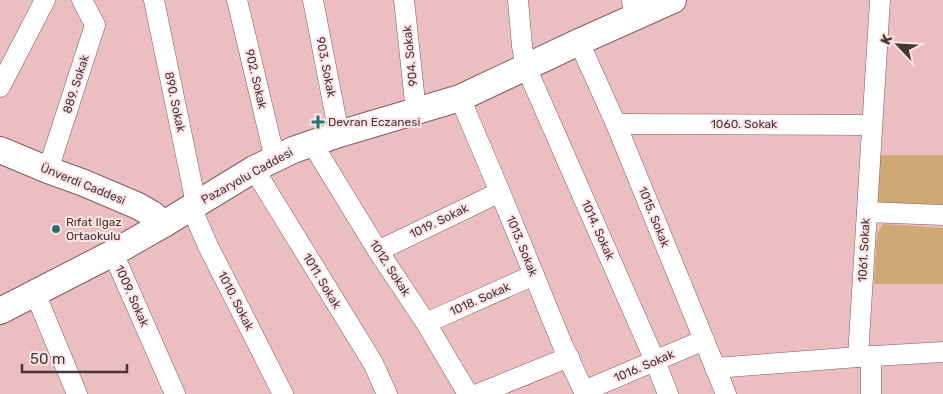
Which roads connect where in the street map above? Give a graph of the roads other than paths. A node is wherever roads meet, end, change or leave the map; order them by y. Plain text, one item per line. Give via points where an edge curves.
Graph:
1 (44, 0) edge
2 (82, 0) edge
3 (154, 0) edge
4 (237, 0) edge
5 (313, 0) edge
6 (404, 0) edge
7 (518, 0) edge
8 (673, 0) edge
9 (880, 0) edge
10 (633, 9) edge
11 (579, 42) junction
12 (526, 67) junction
13 (0, 87) edge
14 (460, 98) junction
15 (416, 112) junction
16 (616, 124) junction
17 (872, 125) junction
18 (339, 134) junction
19 (312, 143) junction
20 (0, 150) edge
21 (264, 164) junction
22 (48, 170) junction
23 (500, 192) junction
24 (193, 205) junction
25 (867, 212) junction
26 (943, 215) edge
27 (164, 224) junction
28 (378, 251) junction
29 (112, 253) junction
30 (534, 275) junction
31 (35, 293) junction
32 (0, 310) edge
33 (426, 323) junction
34 (704, 340) junction
35 (943, 352) edge
36 (865, 356) junction
37 (569, 357) junction
38 (655, 361) junction
39 (716, 368) junction
40 (585, 392) edge
41 (77, 394) edge
42 (175, 394) edge
43 (283, 394) edge
44 (387, 394) edge
45 (468, 394) edge
46 (478, 394) edge
47 (668, 394) edge
48 (726, 394) edge
49 (871, 394) edge

1 - 13 street
2 - 22 street, 889. Sokak via 94,25
3 - 24 street, 890. Sokak
4 - 21 street, 902. Sokak
5 - 18 street, 903. Sokak
6 - 15 street, 904. Sokak
7 - 12 street, 1014. Sokak
8 - 10 main road, Pazaryolu Caddesi
9 - 17 street, 1061. Sokak
10 - 11 main road, Pazaryolu Caddesi
11 - 12 main road, Pazaryolu Caddesi
11 - 16 street, 1015. Sokak
12 - 14 main road, Pazaryolu Caddesi
12 - 38 street, 1014. Sokak
14 - 15 main road, Pazaryolu Caddesi
14 - 23 street, 1013. Sokak
15 - 18 main road, Pazaryolu Caddesi
16 - 17 street, 1060. Sokak
16 - 34 street, 1015. Sokak
17 - 25 street, 1061. Sokak
18 - 19 main road, Pazaryolu Caddesi
19 - 21 main road, Pazaryolu Caddesi
19 - 28 street, 1012. Sokak
20 - 22 main road, Ünverdi Caddesi
21 - 24 main road, Pazaryolu Caddesi
21 - 44 street, 1011. Sokak
22 - 27 main road, Ünverdi Caddesi via 138,206
23 - 28 street, 1019. Sokak
23 - 30 street, 1013. Sokak
24 - 27 main road, Pazaryolu Caddesi
24 - 43 street, 1010. Sokak via 208,246
25 - 26 street
25 - 36 street, 1061. Sokak
27 - 29 main road, Pazaryolu Caddesi
28 - 33 street, 1012. Sokak
29 - 31 main road, Pazaryolu Caddesi
29 - 42 street, 1009. Sokak
30 - 33 street, 1018. Sokak
30 - 37 street, 1013. Sokak
31 - 32 main road, Pazaryolu Caddesi
31 - 41 street
33 - 45 street, 1012. Sokak
34 - 38 street, 1016. Sokak
34 - 39 street, 1015. Sokak
35 - 36 street
36 - 39 street
36 - 49 street, 1061. Sokak
37 - 40 street, 1013. Sokak
37 - 46 street
38 - 40 street, 1016. Sokak
38 - 47 street, 1014. Sokak
39 - 48 street, 1015. Sokak

